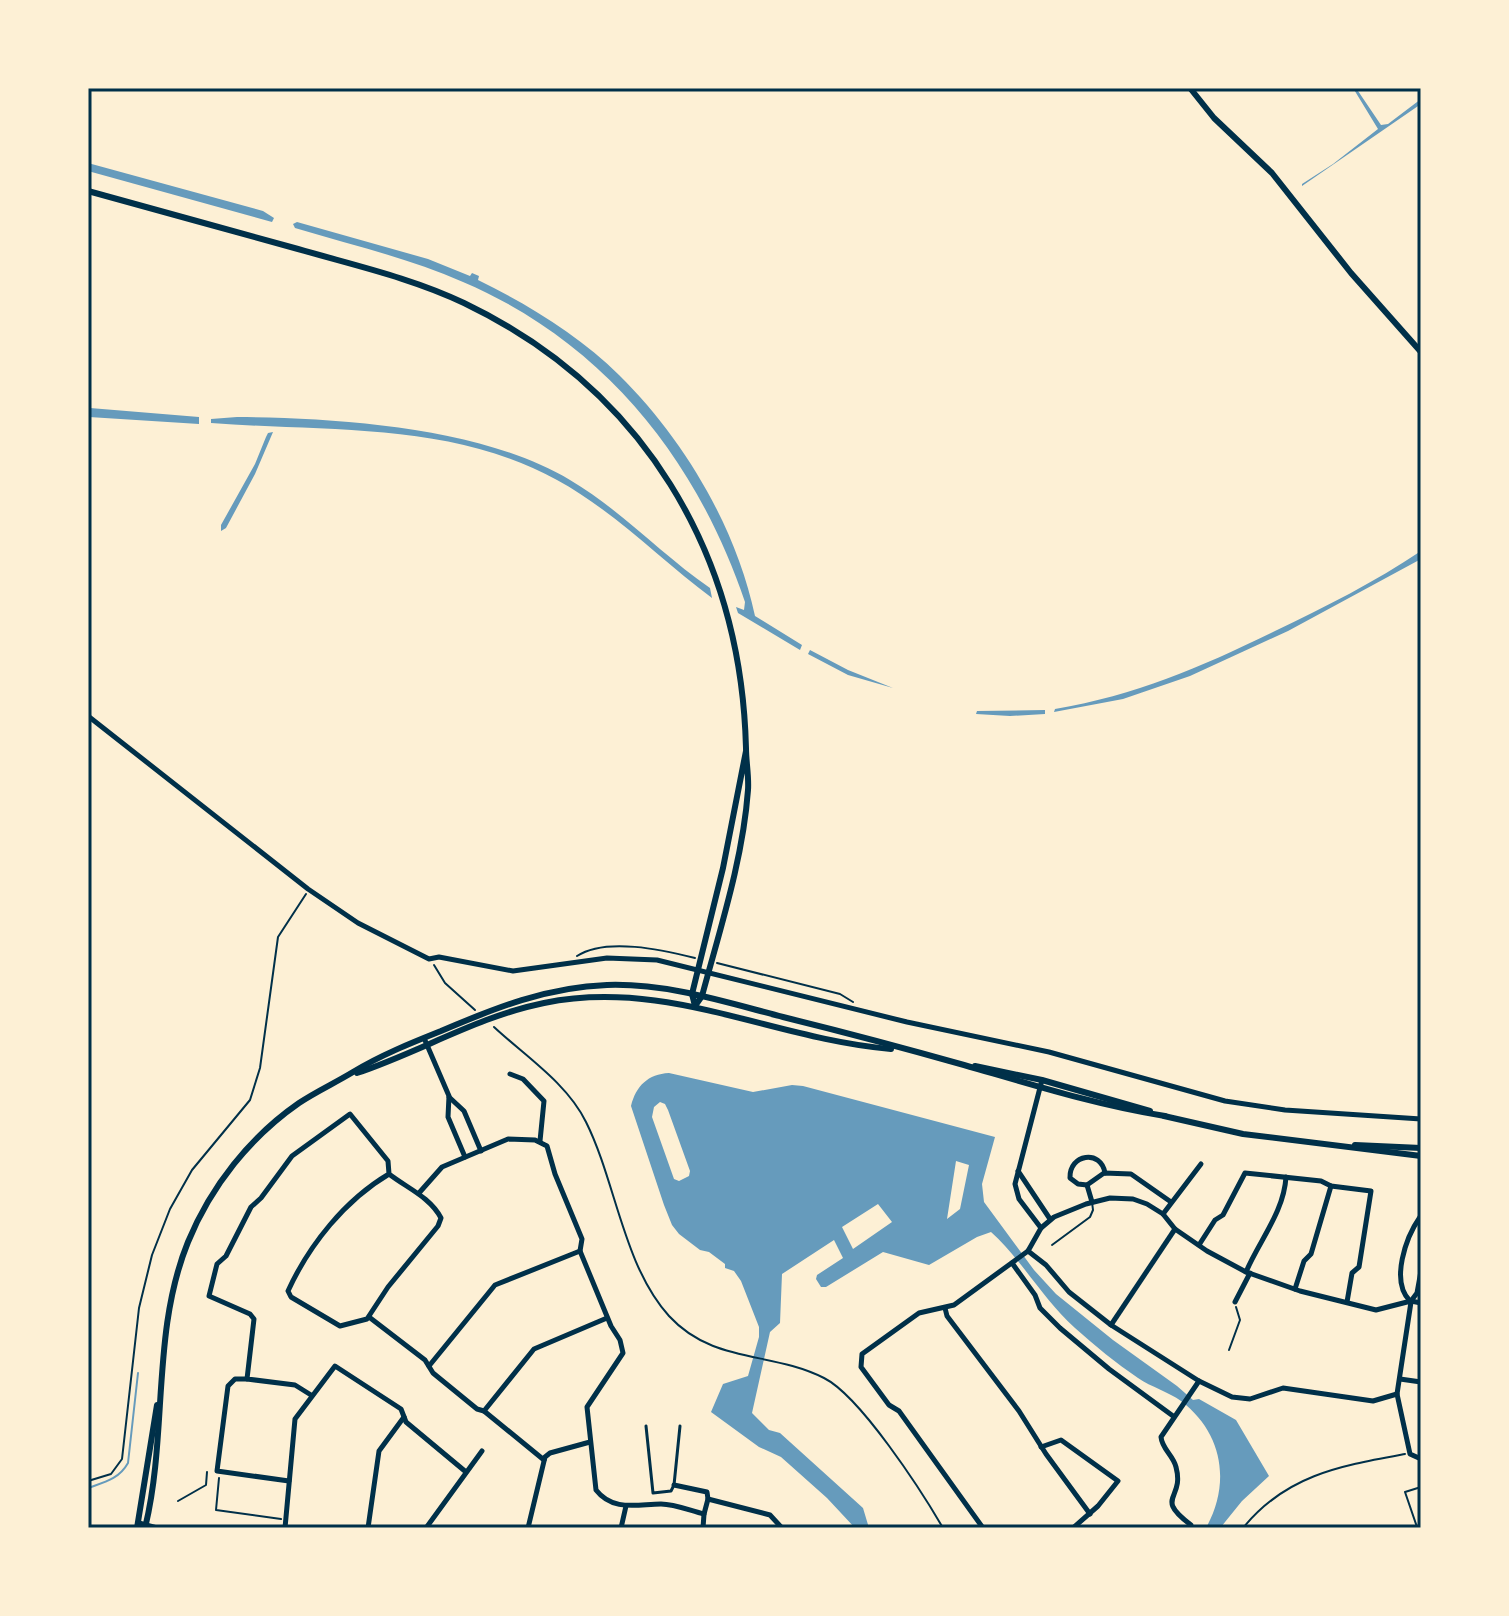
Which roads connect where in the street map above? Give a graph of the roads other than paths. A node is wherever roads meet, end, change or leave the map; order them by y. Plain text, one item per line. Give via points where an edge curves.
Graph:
1 (1190, 88) edge
2 (88, 191) edge
3 (1421, 352) edge
4 (88, 716) edge
5 (746, 751) junction
6 (699, 966) junction
7 (709, 968) junction
8 (692, 994) junction
9 (702, 996) junction
10 (695, 1006) junction
11 (424, 1038) junction
12 (428, 1045) junction
13 (903, 1050) junction
14 (510, 1074) dead end
15 (346, 1076) junction
16 (1041, 1084) junction
17 (449, 1096) junction
18 (1421, 1119) edge
19 (540, 1141) junction
20 (1348, 1145) junction
21 (1421, 1148) edge
22 (481, 1151) junction
23 (1421, 1156) edge
24 (465, 1157) junction
25 (1201, 1164) dead end
26 (1017, 1170) junction
27 (1105, 1173) junction
28 (389, 1174) junction
29 (1286, 1177) junction
30 (1087, 1185) junction
31 (1331, 1186) junction
32 (419, 1193) junction
33 (1092, 1202) junction
34 (1171, 1202) junction
35 (1421, 1207) edge
36 (1163, 1214) junction
37 (1420, 1219) edge
38 (1046, 1224) junction
39 (1175, 1229) junction
40 (1052, 1245) dead end
41 (1199, 1245) junction
42 (580, 1251) junction
43 (1026, 1253) junction
44 (1014, 1262) junction
45 (1421, 1271) edge
46 (1248, 1272) junction
47 (1295, 1289) junction
48 (1411, 1301) junction
49 (1235, 1302) road end
50 (1347, 1302) junction
51 (1421, 1303) edge
52 (945, 1308) junction
53 (369, 1317) junction
54 (607, 1318) junction
55 (1111, 1325) junction
56 (429, 1366) junction
57 (247, 1379) junction
58 (1400, 1379) junction
59 (1199, 1381) junction
60 (1421, 1382) edge
61 (1397, 1394) junction
62 (311, 1395) junction
63 (484, 1411) junction
64 (1173, 1416) junction
65 (404, 1417) junction
66 (646, 1426) dead end
67 (680, 1426) dead end
68 (590, 1442) junction
69 (1041, 1447) junction
70 (482, 1451) dead end
71 (1421, 1459) edge
72 (544, 1460) junction
73 (466, 1472) junction
74 (289, 1481) junction
75 (674, 1485) junction
76 (1421, 1487) edge
77 (668, 1492) junction
78 (708, 1499) junction
79 (668, 1505) junction
80 (626, 1506) junction
81 (704, 1514) junction
82 (1090, 1514) junction
83 (142, 1526) edge
84 (1418, 1527) edge
85 (157, 1528) edge
86 (285, 1528) edge
87 (368, 1528) edge
88 (426, 1528) edge
89 (528, 1528) edge
90 (621, 1528) edge
91 (703, 1528) edge
92 (782, 1528) edge
93 (983, 1528) edge
94 (1073, 1528) edge
95 (1191, 1528) edge

1 - 3 main road via 1272,173
2 - 5 main road via 418,285 463,303 528,340 592,390 647,451 685,509 721,589 737,651
4 - 6 street via 308,889 358,923 429,959 507,971 619,957
5 - 6 main road
5 - 7 main road via 743,825
6 - 7 street
6 - 8 main road
7 - 9 main road
7 - 18 street via 1225,1101
8 - 9 main road
8 - 10 main road
8 - 11 main road via 619,985 551,992
9 - 10 main road
9 - 13 main road
10 - 12 main road via 625,996 556,1001 505,1013
10 - 13 main road via 837,1042
11 - 12 street
11 - 15 main road
12 - 15 main road
12 - 17 street
13 - 16 main road
14 - 19 street via 523,1079 544,1101
15 - 83 main road via 262,1133 231,1167 189,1240 167,1325
16 - 20 main road via 1243,1134
16 - 26 street
17 - 22 street via 464,1111
17 - 24 street via 448,1117
19 - 22 street via 512,1138
19 - 42 street via 549,1149 582,1239
20 - 21 main road
20 - 23 main road
22 - 24 street
24 - 32 street via 440,1169
25 - 34 street
26 - 38 street
26 - 38 street via 1017,1195
27 - 30 street
27 - 30 street via 1097,1159 1075,1162 1070,1178
27 - 34 street via 1133,1175
28 - 32 street
28 - 53 street via 346,1207 308,1254 288,1293 340,1326
28 - 57 street via 388,1161 350,1114 292,1156 251,1207 217,1264 209,1296 253,1317
29 - 31 street
29 - 41 street via 1245,1173 1223,1215
29 - 46 street
30 - 33 street
31 - 47 street
31 - 50 street via 1371,1191 1359,1267 1352,1273
32 - 53 street via 440,1222
33 - 36 street via 1133,1199
33 - 38 street
33 - 40 lane via 1090,1217
34 - 36 street
35 - 37 street
36 - 39 street
37 - 48 street via 1407,1236 1400,1277
38 - 43 street
39 - 41 street
39 - 55 street
41 - 46 street
42 - 54 street
42 - 56 street via 495,1285
43 - 44 street
43 - 55 street
44 - 52 street
44 - 64 street via 1040,1308 1060,1328
45 - 48 street
46 - 47 street
46 - 49 street
47 - 50 street
48 - 50 street via 1376,1310
48 - 51 street
48 - 58 street
52 - 69 street
52 - 93 street via 916,1315 862,1354 860,1364
53 - 56 street
54 - 63 street via 534,1349
54 - 68 street via 623,1353 587,1407
55 - 59 street
56 - 63 street
57 - 62 street via 295,1385
57 - 74 street via 235,1379 228,1386 217,1471
58 - 60 street
58 - 61 street
59 - 61 street via 1245,1400 1283,1388 1369,1401
59 - 64 street
61 - 71 street via 1410,1454
62 - 65 street via 337,1366 401,1409
62 - 74 street via 295,1419
63 - 72 street
64 - 95 street via 1161,1441 1177,1472 1172,1507
65 - 73 street
65 - 87 street via 379,1451
66 - 77 street via 653,1493
67 - 75 street
68 - 72 street via 550,1453
68 - 80 street via 596,1490
69 - 82 street
69 - 82 street via 1061,1440 1118,1481
70 - 73 street
72 - 89 street
73 - 88 street
74 - 86 street
75 - 77 street
75 - 78 street via 707,1492
76 - 84 lane via 1405,1492
77 - 79 street
78 - 81 street
78 - 92 street via 770,1515
79 - 80 street
79 - 81 street
80 - 90 street
81 - 91 street
82 - 94 street
83 - 85 street

